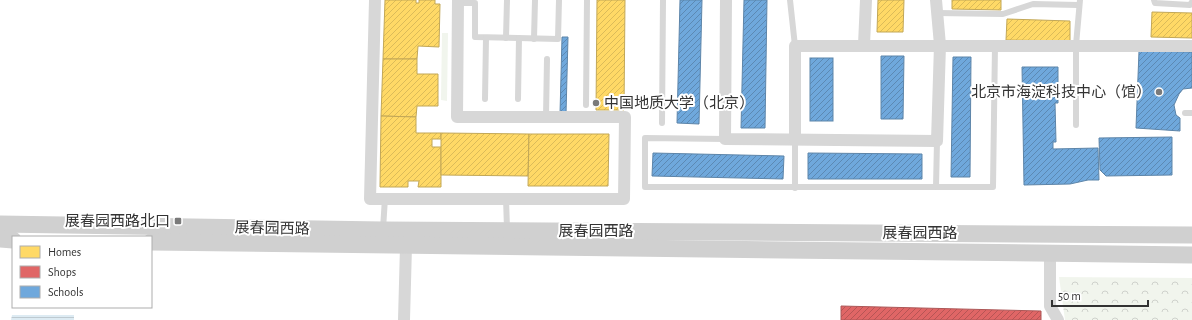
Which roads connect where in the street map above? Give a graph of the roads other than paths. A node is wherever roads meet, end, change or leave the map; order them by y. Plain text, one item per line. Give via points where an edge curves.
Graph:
1 (375, 0) edge
2 (507, 0) edge
3 (535, 0) edge
4 (559, 0) edge
5 (587, 0) edge
6 (663, 0) edge
7 (726, 0) edge
8 (790, 0) edge
9 (866, 0) edge
10 (936, 0) edge
11 (1154, 0) edge
12 (458, 1) edge
13 (1034, 2) edge
14 (1192, 2) edge
15 (1079, 3) edge
16 (937, 13) junction
17 (486, 38) junction
18 (506, 38) junction
19 (519, 38) junction
20 (534, 39) junction
21 (940, 45) junction
22 (995, 45) junction
23 (1076, 45) junction
24 (795, 46) junction
25 (864, 46) junction
26 (1192, 46) edge
27 (547, 58) dead end
28 (485, 99) dead end
29 (518, 99) dead end
30 (586, 105) dead end
31 (1185, 113) dead end
32 (1192, 113) edge
33 (546, 117) junction
34 (662, 124) dead end
35 (1076, 125) dead end
36 (724, 139) junction
37 (796, 140) junction
38 (937, 141) junction
39 (936, 187) junction
40 (795, 188) junction
41 (385, 198) junction
42 (506, 198) junction
43 (0, 224) edge
44 (507, 231) junction
45 (1192, 235) edge
46 (383, 238) junction
47 (0, 239) edge
48 (12, 240) edge
49 (152, 242) edge
50 (406, 246) junction
51 (1050, 253) junction
52 (1192, 255) edge
53 (404, 320) edge
54 (1058, 320) edge

1 - 41 street via 370,199
2 - 18 lane
3 - 20 lane
4 - 20 lane via 558,39
5 - 30 lane
6 - 34 lane
7 - 36 street
8 - 24 lane
9 - 25 street
10 - 16 street
11 - 14 lane via 1155,3 1162,4 1190,5
12 - 17 lane via 475,3 475,37
12 - 33 street via 457,117
13 - 15 lane
13 - 16 lane via 1004,14
15 - 23 lane
16 - 21 street
17 - 18 lane
17 - 28 lane
18 - 19 lane
19 - 20 lane
19 - 29 lane
21 - 22 street
21 - 25 street
21 - 38 street
22 - 23 street
22 - 39 lane via 993,187
23 - 26 street
23 - 35 lane
24 - 25 street
24 - 37 street
27 - 33 lane
31 - 32 lane
33 - 42 street via 625,117 624,199
36 - 37 street
36 - 40 lane via 645,138 645,187
37 - 38 street
37 - 40 lane
38 - 39 lane
39 - 40 lane
41 - 42 street
41 - 46 lane
42 - 44 lane
43 - 46 main road, 展春园西路
44 - 45 main road, 展春园西路
44 - 46 main road, 展春园西路
46 - 49 main road, 展春园西路
46 - 50 main road, 展春园西路
47 - 48 main road
50 - 51 main road, 展春园西路
50 - 53 street
51 - 52 main road, 展春园西路
51 - 54 street via 1050,306

